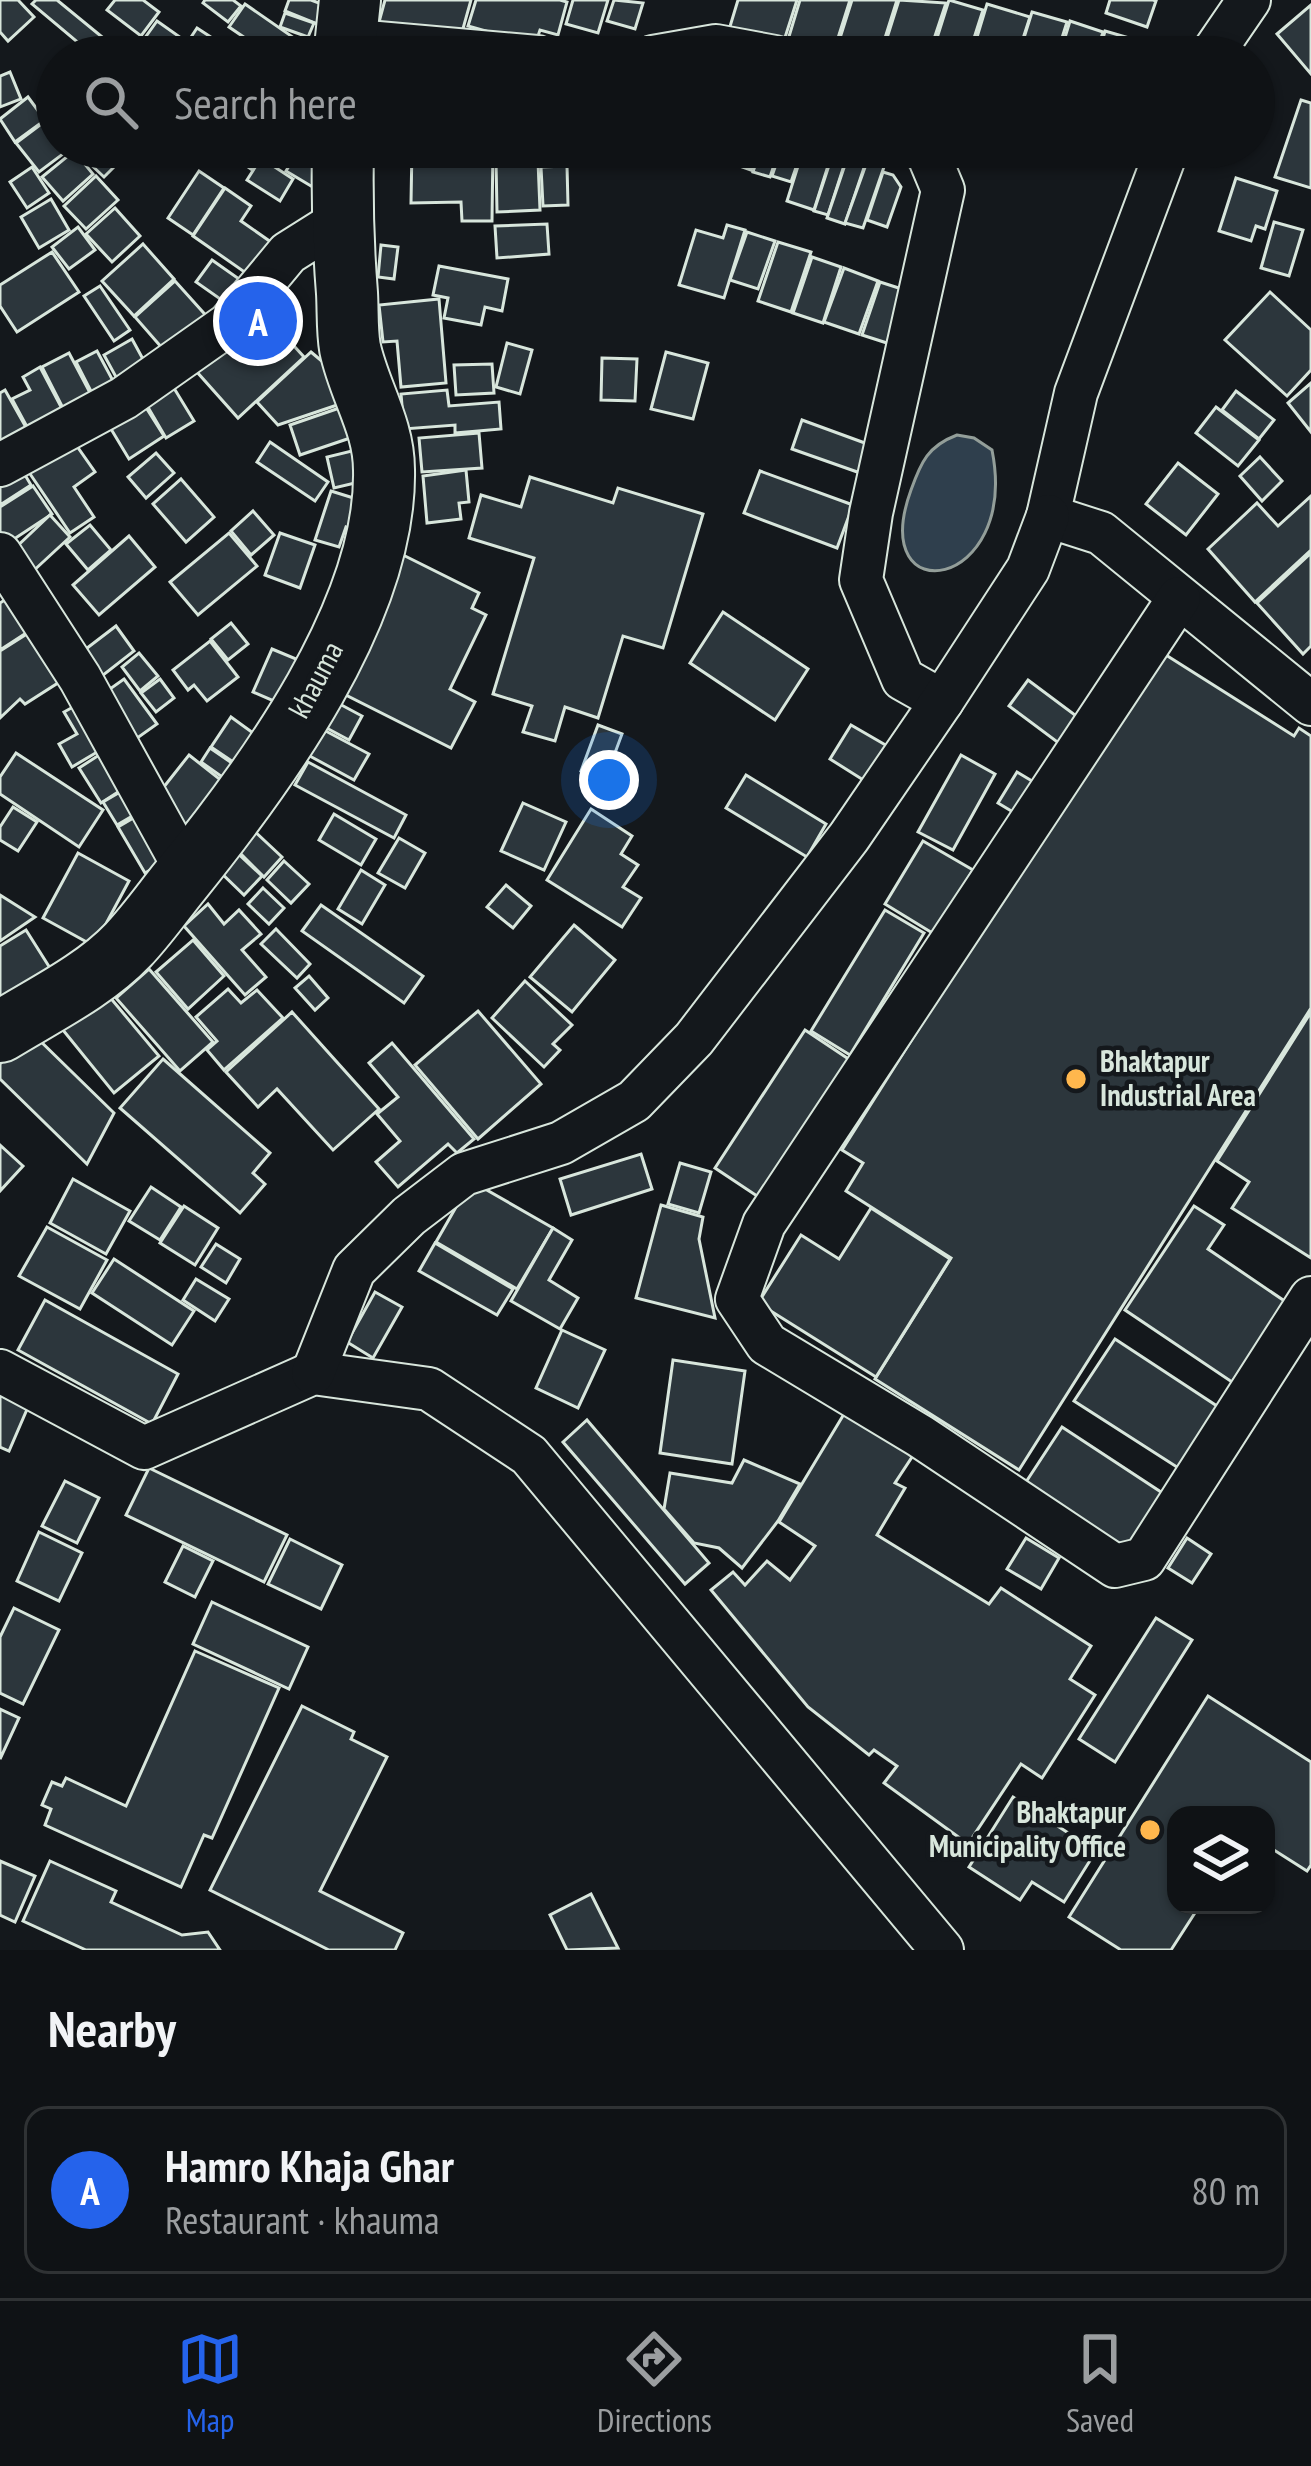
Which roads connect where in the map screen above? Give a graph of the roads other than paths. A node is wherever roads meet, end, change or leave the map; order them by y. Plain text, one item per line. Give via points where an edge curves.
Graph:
1 (1249, 0) edge
2 (346, 32) edge
3 (377, 36) edge
4 (1224, 36) edge
5 (343, 168) edge
6 (934, 168) edge
7 (1160, 168) edge
8 (342, 219) junction
9 (0, 466) edge
10 (1048, 516) junction
11 (0, 554) edge
12 (1179, 598) junction
13 (941, 701) junction
14 (1311, 704) edge
15 (187, 872) junction
16 (0, 1032) edge
17 (1311, 1298) edge
18 (0, 1371) edge
19 (313, 1373) junction
20 (942, 1950) edge

1 - 4 street
2 - 3 street
5 - 8 street, khauma
6 - 13 street via 943,190 861,580 903,679
7 - 10 street via 1076,393
8 - 9 street via 289,254 229,324 124,398
8 - 15 street, khauma via 350,349 385,466 372,558 326,667 282,743
10 - 12 street via 1102,533
10 - 13 street via 1028,569
11 - 15 street
12 - 14 street
12 - 17 street via 764,1224 737,1299 767,1344 1115,1566 1144,1559
13 - 19 street via 849,838 694,1040 634,1101 561,1143 464,1174 409,1216 355,1270
15 - 16 street, khauma via 126,947
18 - 19 street via 144,1448
19 - 20 street via 429,1389 529,1455

